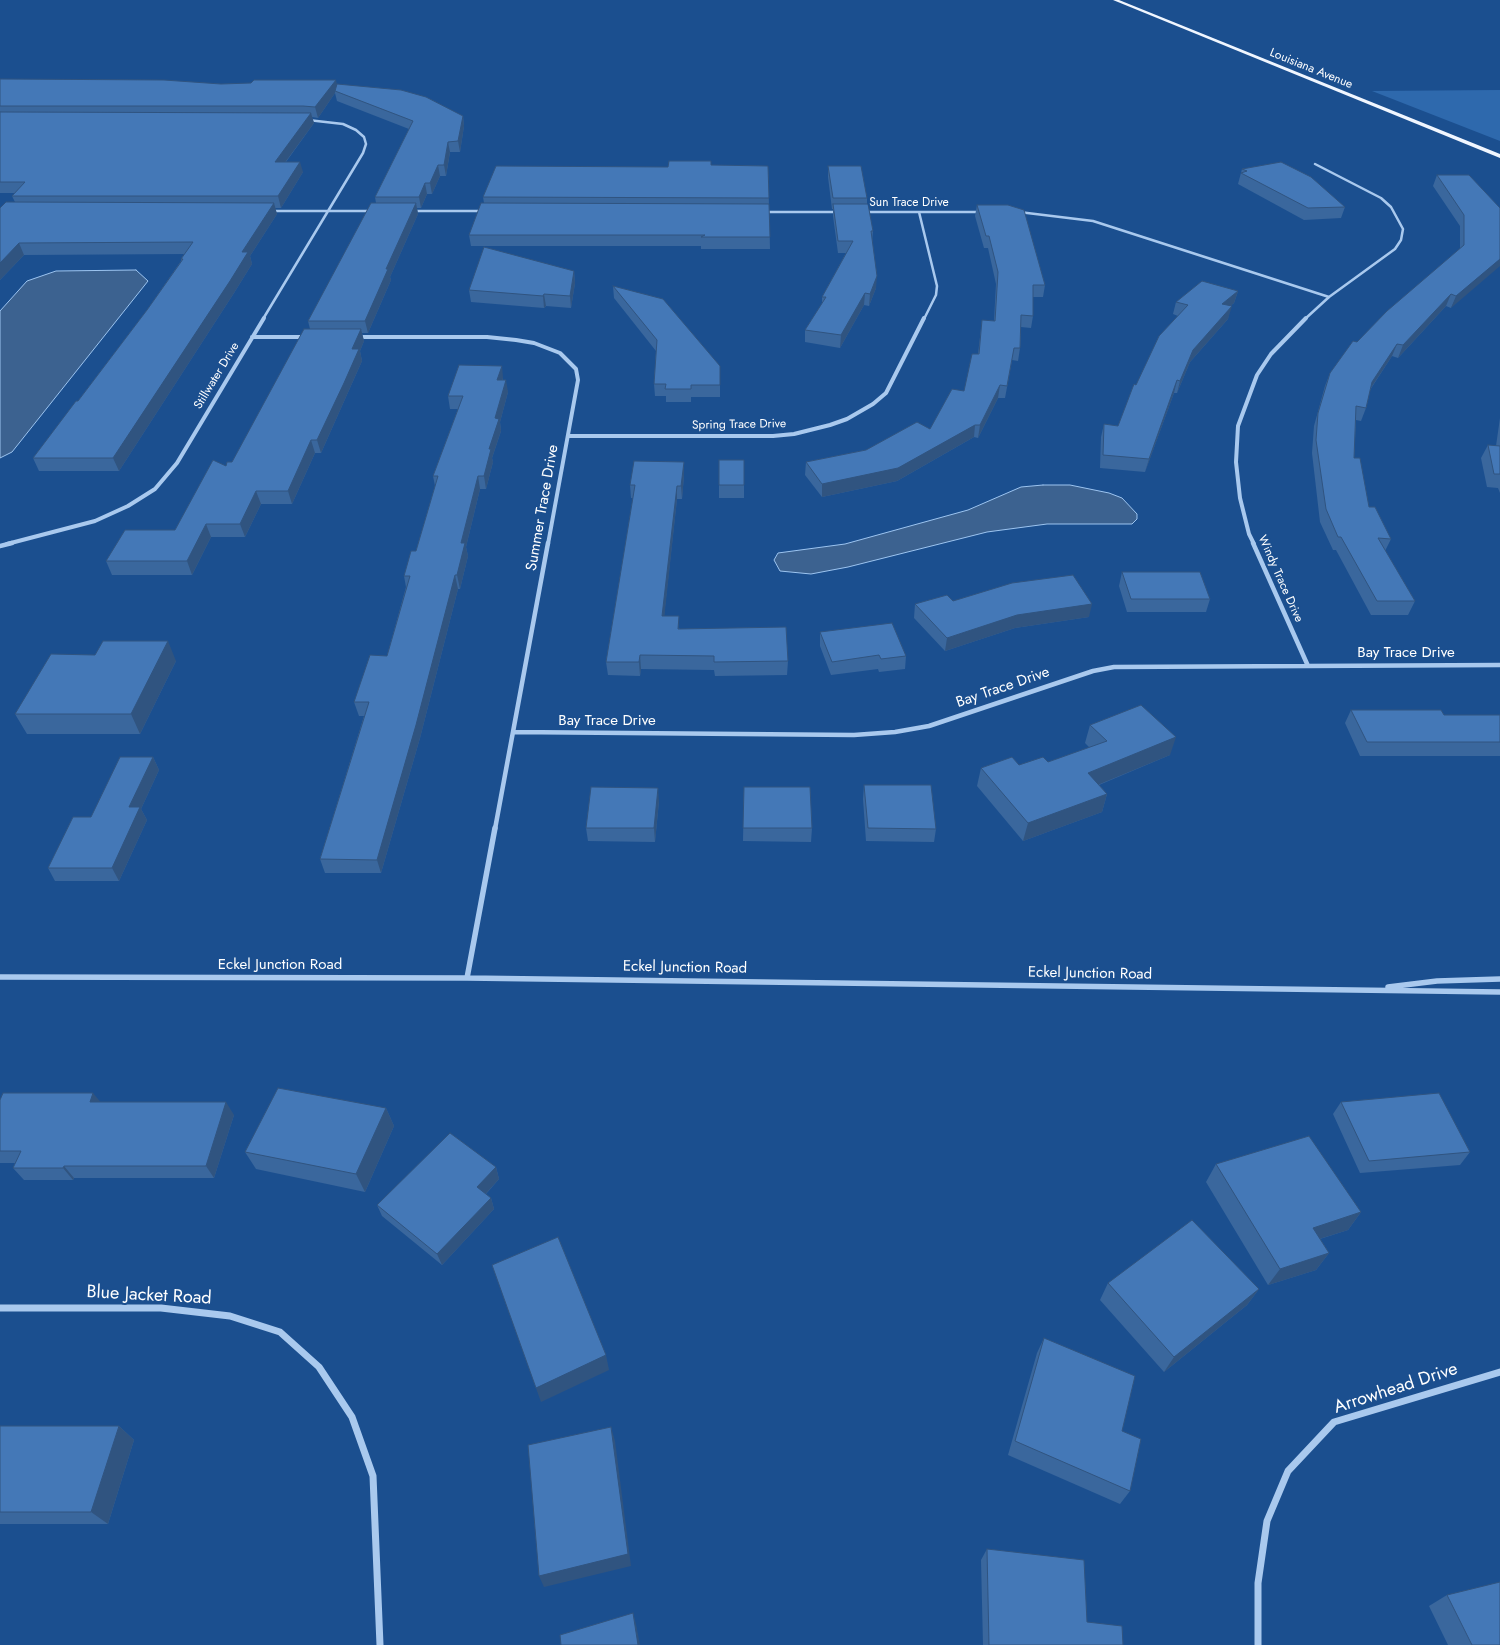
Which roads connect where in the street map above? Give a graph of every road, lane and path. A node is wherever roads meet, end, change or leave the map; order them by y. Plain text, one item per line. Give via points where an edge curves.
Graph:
1 (1115, 0) edge
2 (306, 119) edge
3 (1500, 156) edge
4 (1314, 164) dead end
5 (268, 211) edge
6 (327, 211) junction
7 (377, 211) edge
8 (406, 211) edge
9 (485, 211) edge
10 (762, 212) edge
11 (840, 212) edge
12 (860, 212) edge
13 (920, 212) junction
14 (988, 212) edge
15 (1017, 212) edge
16 (1329, 297) junction
17 (252, 337) junction
18 (311, 337) edge
19 (350, 337) edge
20 (568, 436) junction
21 (0, 546) edge
22 (1500, 665) edge
23 (1308, 666) junction
24 (513, 732) junction
25 (0, 977) edge
26 (467, 978) junction
27 (1500, 979) edge
28 (1370, 990) junction
29 (1500, 992) edge
30 (0, 1308) edge
31 (1500, 1372) edge
32 (380, 1645) edge
33 (1258, 1645) edge

1 - 3 main road, Louisiana Avenue
2 - 6 street, Stillwater Drive via 350,127 364,137 366,144
4 - 16 street, Windy Trace Drive via 1380,198 1391,207 1403,229 1395,249
5 - 6 street
6 - 7 street
6 - 17 street, Stillwater Drive
8 - 9 street
10 - 11 street
12 - 13 street, Sun Trace Drive
13 - 14 street, Sun Trace Drive
13 - 20 street, Spring Trace Drive via 937,286 936,294 886,393 867,408 830,425 773,436
15 - 16 street via 1094,221
16 - 23 street, Windy Trace Drive via 1271,354 1257,375 1238,426 1240,498 1249,534
17 - 18 street
17 - 21 street, Stillwater Drive via 177,463 155,489 128,506 95,520
19 - 20 street, Summer Trace Drive via 486,337 534,343 560,354 576,369 578,380
20 - 24 street, Summer Trace Drive
22 - 23 street, Bay Trace Drive
23 - 24 street, Bay Trace Drive via 1114,667 1093,671 928,726 895,732 854,735
24 - 26 street, Summer Trace Drive
25 - 26 street, Eckel Junction Road
26 - 28 street, Eckel Junction Road
27 - 28 street, Eckel Junction Road via 1438,981
28 - 29 street, Eckel Junction Road
30 - 32 street, Blue Jacket Road via 161,1308 230,1316 280,1332 319,1367 352,1417 373,1476
31 - 33 street, Arrowhead Drive via 1334,1422 1288,1471 1267,1521 1258,1583

